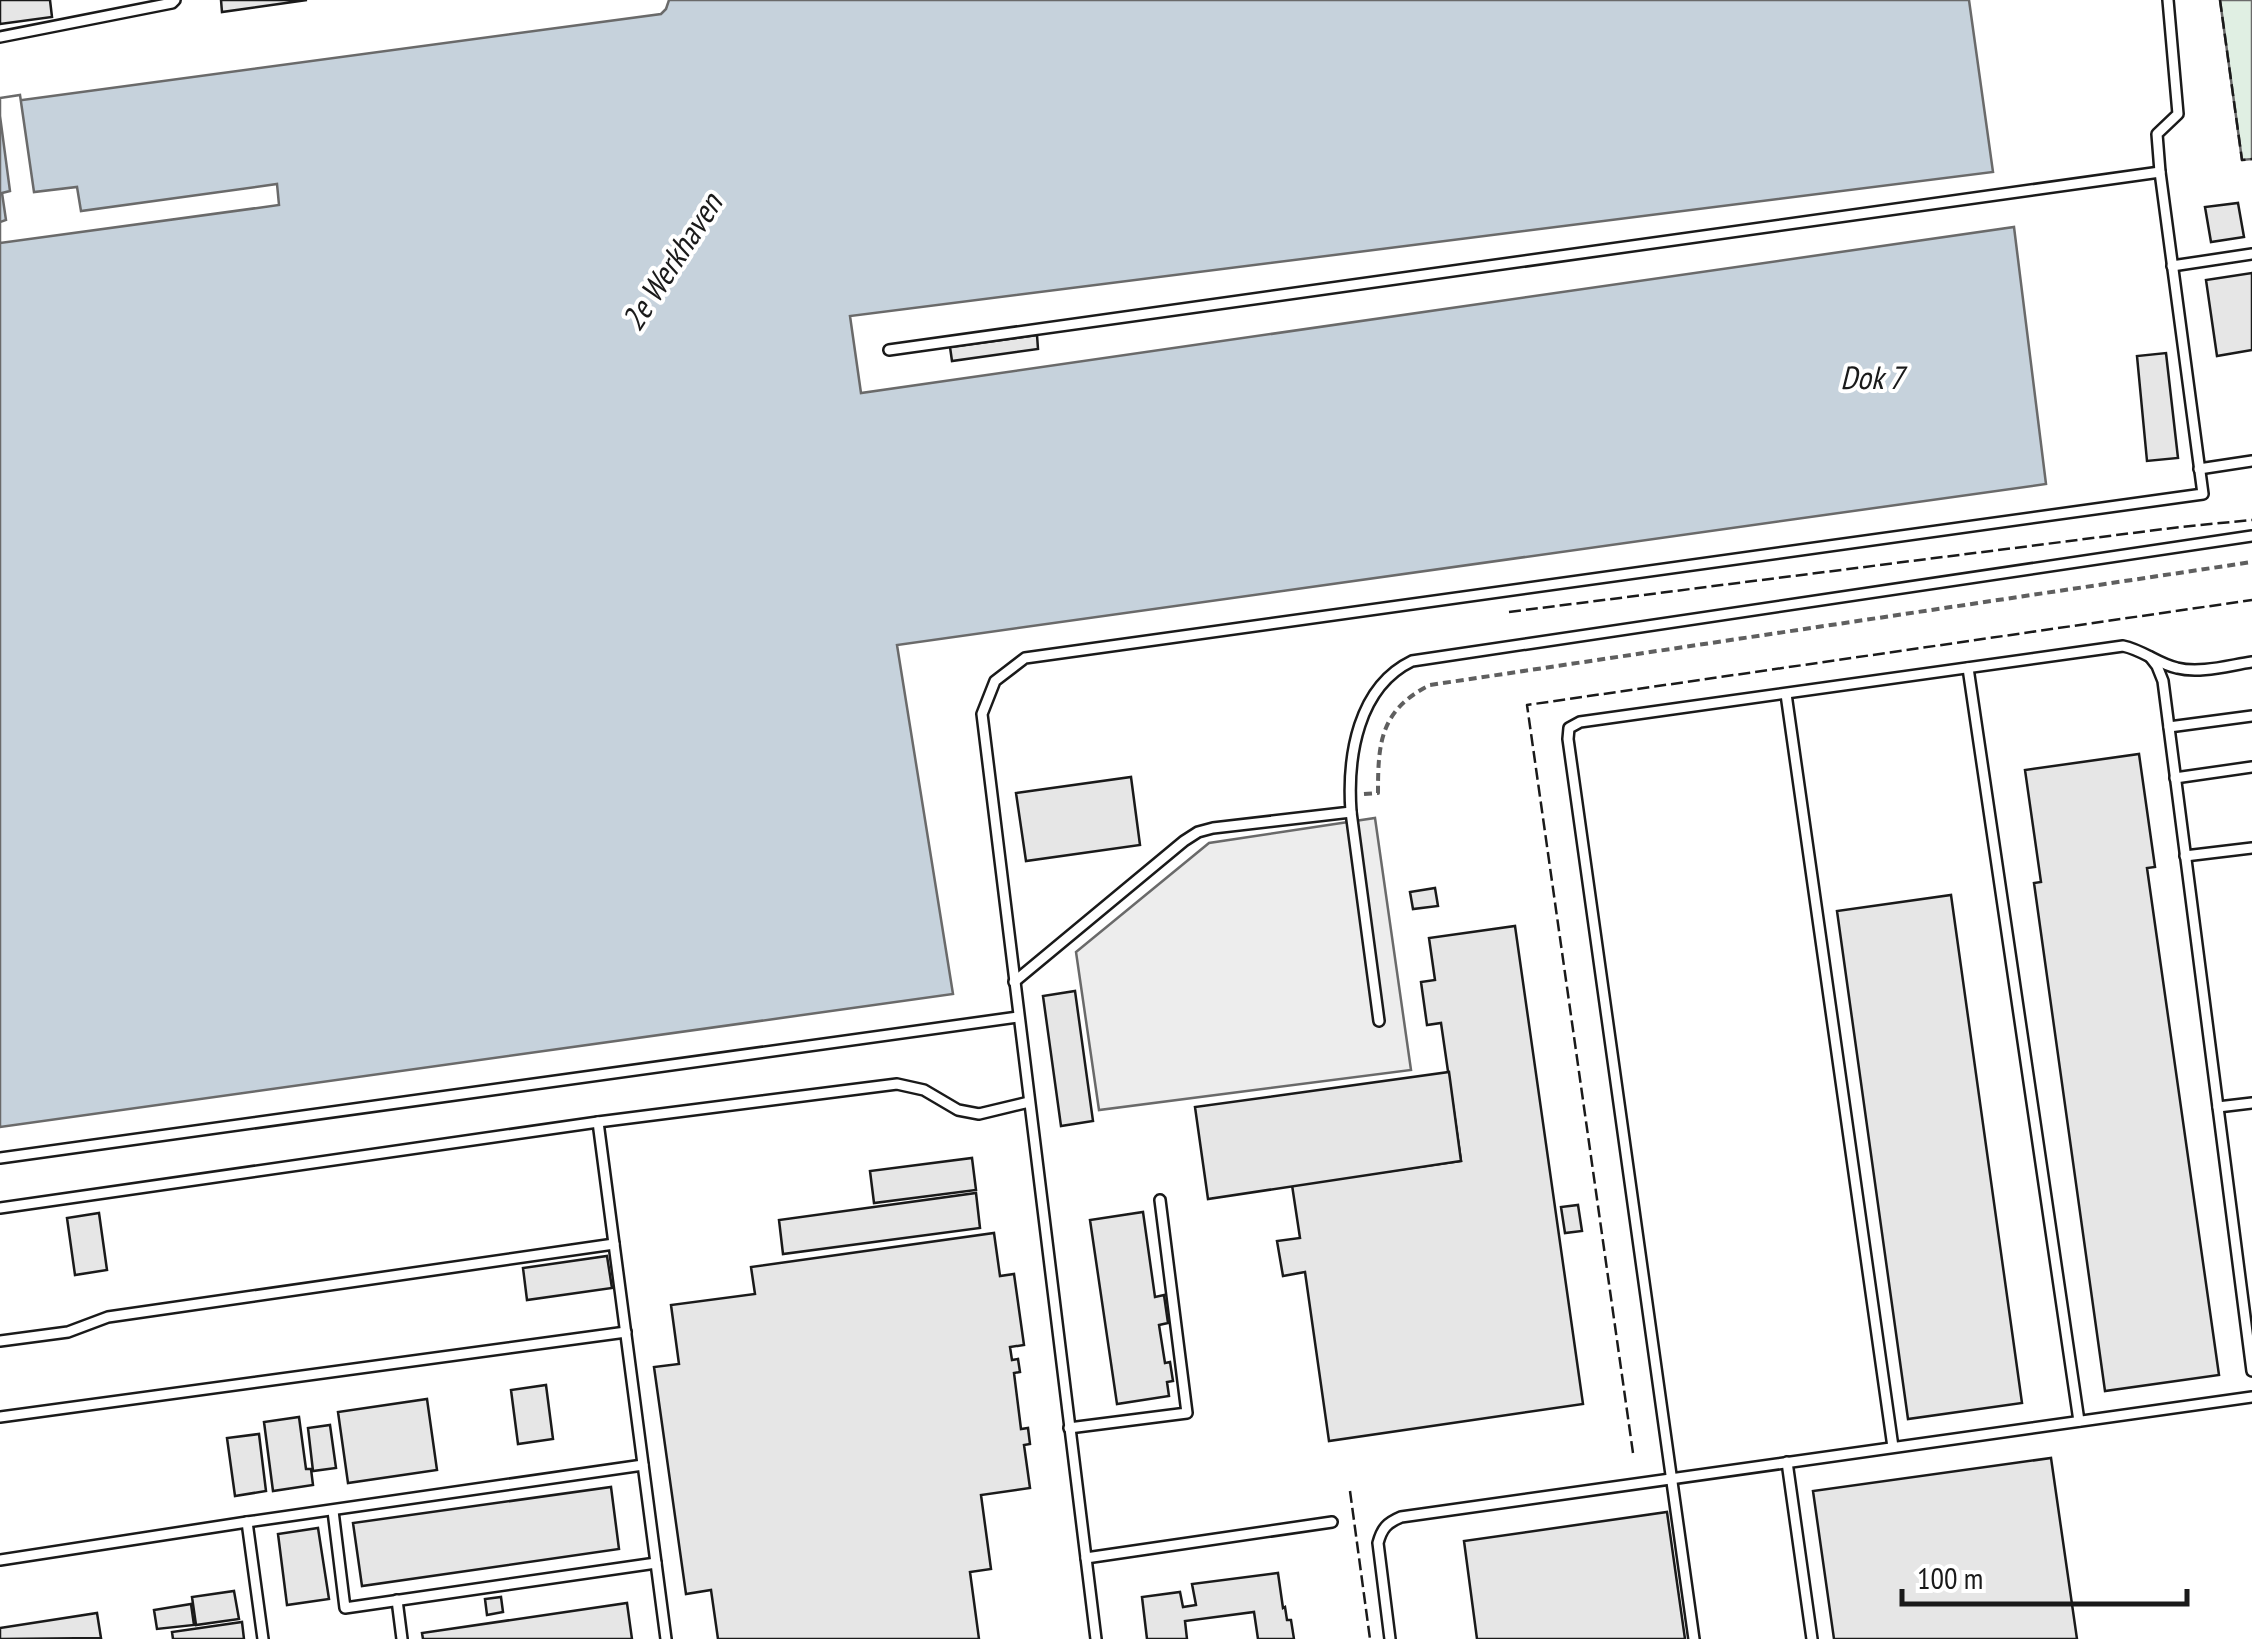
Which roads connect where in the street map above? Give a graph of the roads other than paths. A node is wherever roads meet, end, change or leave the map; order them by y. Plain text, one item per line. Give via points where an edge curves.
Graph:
1 (175, 0) edge
2 (2168, 0) edge
3 (0, 38) edge
4 (2160, 172) junction
5 (2252, 254) edge
6 (2172, 266) junction
7 (889, 350) dead end
8 (2252, 461) edge
9 (2199, 469) junction
10 (2252, 536) edge
11 (2148, 654) junction
12 (2252, 662) edge
13 (1968, 668) junction
14 (1786, 694) junction
15 (2252, 716) edge
16 (2169, 728) junction
17 (2252, 767) edge
18 (2175, 778) junction
19 (1351, 812) junction
20 (2252, 848) edge
21 (2185, 856) junction
22 (1014, 982) junction
23 (1018, 1017) junction
24 (1379, 1021) dead end
25 (1028, 1102) junction
26 (2252, 1103) edge
27 (2218, 1107) junction
28 (598, 1122) junction
29 (0, 1158) edge
30 (1160, 1200) dead end
31 (0, 1208) edge
32 (614, 1244) junction
33 (626, 1332) junction
34 (0, 1341) edge
35 (2252, 1371) edge
36 (2252, 1397) edge
37 (0, 1417) edge
38 (2079, 1421) junction
39 (1070, 1428) junction
40 (1893, 1448) junction
41 (1787, 1462) junction
42 (644, 1466) junction
43 (1671, 1478) junction
44 (333, 1510) junction
45 (247, 1522) junction
46 (1332, 1522) dead end
47 (1086, 1558) junction
48 (0, 1560) edge
49 (656, 1563) junction
50 (397, 1600) junction
51 (263, 1639) edge
52 (402, 1639) edge
53 (666, 1639) edge
54 (1096, 1639) edge
55 (1390, 1639) edge
56 (1694, 1639) edge
57 (1812, 1639) edge

1 - 3 lane
2 - 4 lane via 2178,114 2157,134
4 - 6 lane
4 - 7 lane
5 - 6 lane
6 - 9 lane
8 - 9 lane
9 - 22 lane via 2202,494 1025,658 995,681 982,714
10 - 19 lane via 1412,661 1370,697 1352,768
11 - 12 lane via 2178,669
11 - 13 lane via 2124,646
11 - 16 lane via 2163,681
13 - 14 lane
13 - 38 lane
14 - 40 lane
14 - 43 lane via 1569,728
15 - 16 lane
16 - 18 lane
17 - 18 lane
18 - 21 lane
19 - 22 lane via 1198,832
19 - 24 lane
20 - 21 lane
21 - 27 lane
22 - 23 lane
23 - 25 lane
23 - 29 lane
25 - 28 lane via 978,1114 897,1084
25 - 39 lane
26 - 27 lane
27 - 35 lane
28 - 31 lane
28 - 32 lane
30 - 39 lane via 1187,1413
32 - 33 lane
32 - 34 lane via 108,1317 68,1332
33 - 37 lane
33 - 42 lane
36 - 38 lane
38 - 40 lane
39 - 47 lane
40 - 41 lane
41 - 43 lane
41 - 57 lane
42 - 44 lane
42 - 49 lane
43 - 55 lane via 1390,1522 1378,1543
43 - 56 lane
44 - 45 lane
44 - 50 lane via 345,1608
45 - 48 lane
45 - 51 lane
46 - 47 lane
47 - 54 lane
49 - 50 lane
49 - 53 lane
50 - 52 lane

